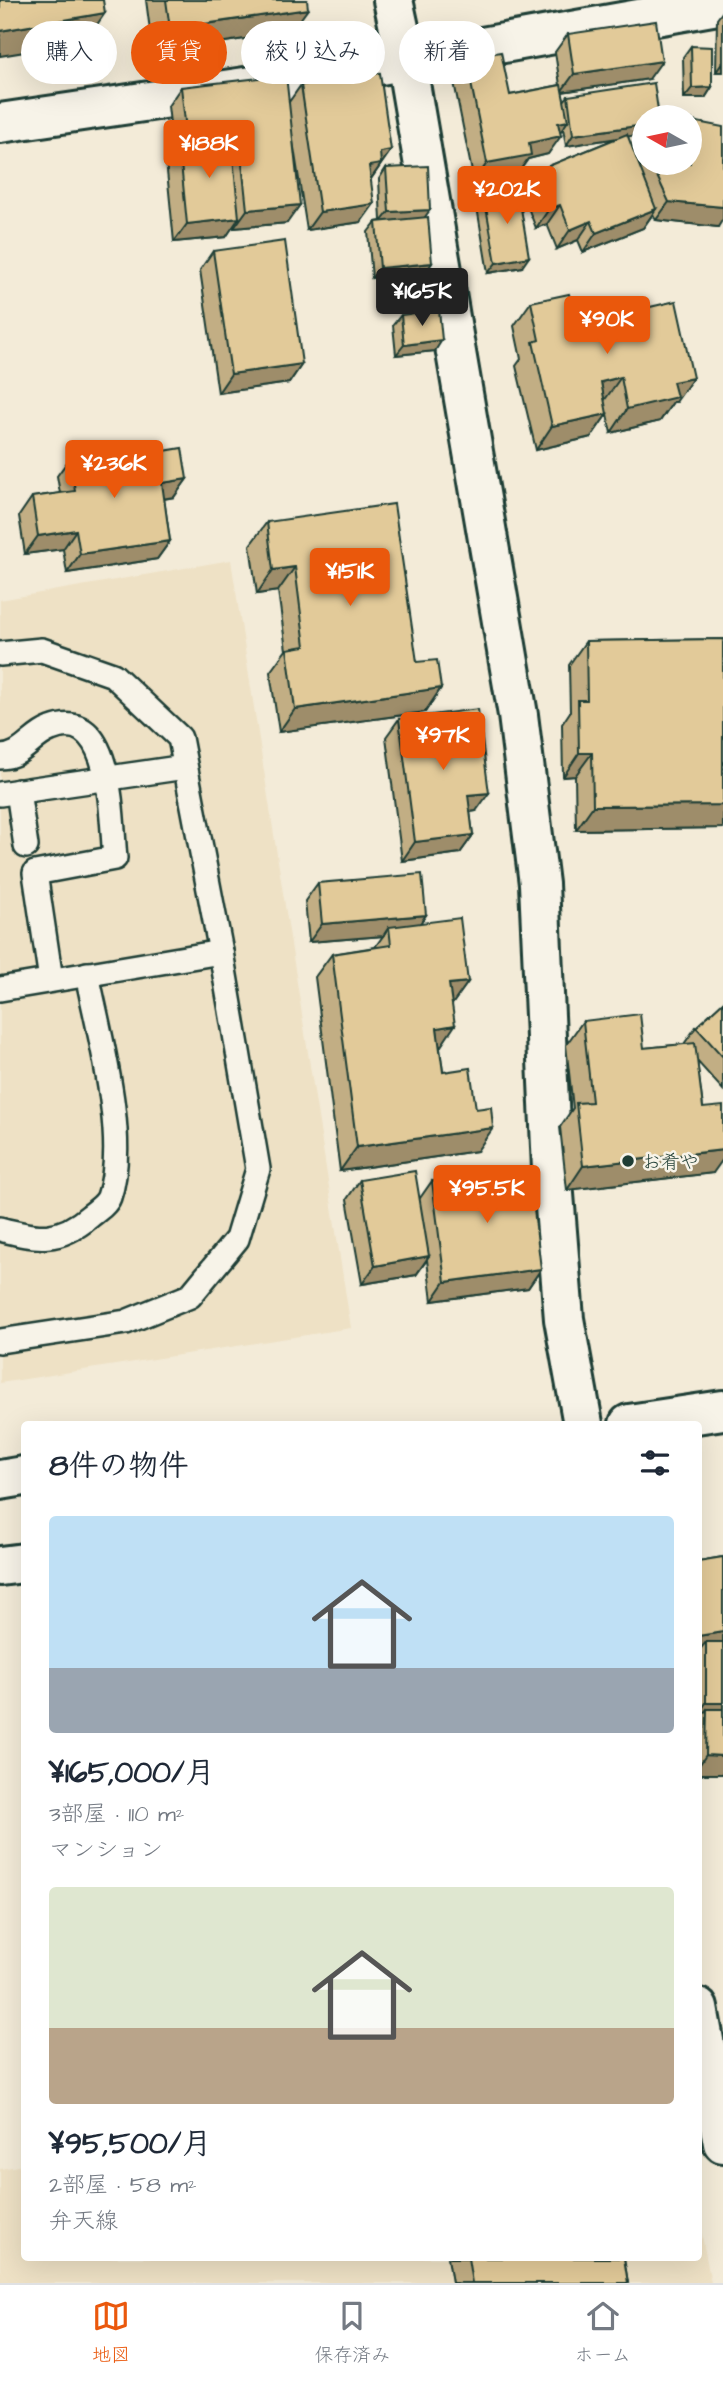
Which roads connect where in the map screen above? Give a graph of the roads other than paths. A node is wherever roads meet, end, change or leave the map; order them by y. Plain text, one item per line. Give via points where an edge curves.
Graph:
1 (393, 0) edge
2 (723, 4) edge
3 (399, 28) edge
4 (495, 44) edge
5 (399, 61) edge
6 (410, 84) edge
7 (0, 123) edge
8 (0, 654) edge
9 (0, 757) edge
10 (185, 766) junction
11 (107, 778) junction
12 (9, 792) edge
13 (26, 846) dead end
14 (221, 952) junction
15 (87, 974) junction
16 (51, 980) junction
17 (0, 989) edge
18 (0, 1229) edge
19 (0, 1341) edge
20 (723, 1410) edge
21 (582, 1421) edge
22 (649, 1421) edge
23 (21, 1476) edge
24 (0, 1480) edge
25 (21, 1563) edge
26 (0, 1566) edge
27 (702, 2030) edge
28 (723, 2143) edge

1 - 3 street
2 - 4 street
5 - 7 street
6 - 21 street via 518,715 539,884 564,1319
8 - 10 lane via 42,650 113,675 180,738
9 - 11 lane via 18,754 53,728 80,728 98,746
10 - 11 lane
10 - 14 lane
11 - 12 lane
11 - 16 lane via 115,858 35,873
12 - 13 lane
14 - 15 lane
14 - 19 lane via 258,1169 237,1239 190,1296 126,1322
15 - 16 lane
15 - 18 lane via 112,1101 117,1159 108,1200 63,1234 30,1237
16 - 17 lane
20 - 22 street
23 - 24 street
25 - 26 street
27 - 28 street

